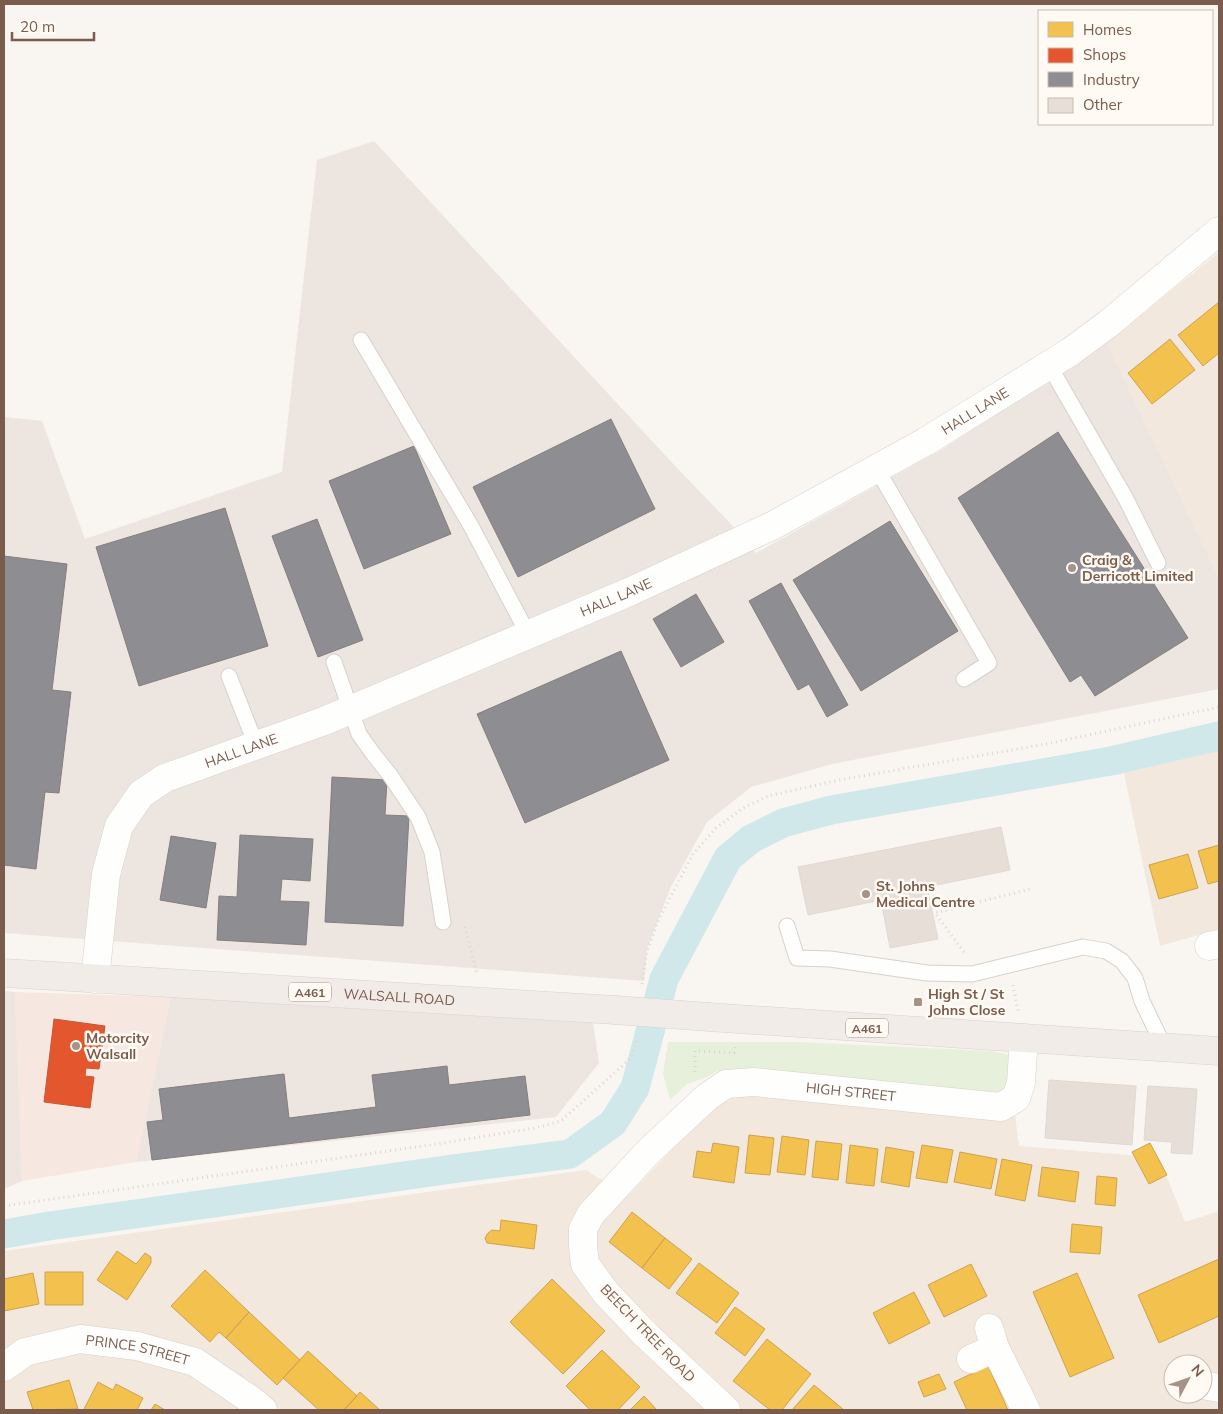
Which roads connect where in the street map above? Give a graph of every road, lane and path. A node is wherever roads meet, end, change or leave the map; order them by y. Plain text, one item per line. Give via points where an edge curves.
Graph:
1 (1219, 231) edge
2 (361, 340) dead end
3 (1049, 365) junction
4 (876, 469) junction
5 (1158, 563) dead end
6 (528, 634) junction
7 (334, 662) dead end
8 (229, 676) dead end
9 (964, 679) dead end
10 (1219, 707) edge
11 (350, 710) junction
12 (256, 745) junction
13 (1031, 889) dead end
14 (443, 922) dead end
15 (787, 926) dead end
16 (470, 951) dead end
17 (967, 956) dead end
18 (1009, 965) junction
19 (475, 969) dead end
20 (4, 973) edge
21 (95, 979) junction
22 (641, 992) dead end
23 (638, 1031) dead end
24 (1024, 1038) junction
25 (1164, 1047) junction
26 (1219, 1051) edge
27 (648, 1152) joint
28 (4, 1206) edge
29 (985, 1345) dead end
30 (4, 1368) edge
31 (263, 1410) edge
32 (726, 1410) edge
33 (1026, 1410) edge

1 - 3 street, HALL LANE via 1108,324
2 - 6 lane via 471,526
3 - 4 street, HALL LANE
3 - 5 lane via 1126,499
4 - 6 street, HALL LANE via 772,526
4 - 9 lane via 989,663
6 - 11 street, HALL LANE
7 - 11 lane
8 - 12 lane
10 - 22 path via 1046,744 839,780 768,796 743,808 716,828 693,854 659,919 646,959
11 - 12 street, HALL LANE
11 - 14 lane via 359,734 418,817 432,852
12 - 21 street, HALL LANE via 165,778 141,794 119,826 106,874
13 - 17 path via 935,913
15 - 18 lane via 797,958 927,973 972,974
16 - 19 path
18 - 24 path
18 - 25 lane via 1083,947 1106,951 1122,961 1134,978
20 - 21 highway, WALSALL ROAD / A461
21 - 24 highway, WALSALL ROAD / A461, bridge
23 - 28 path via 632,1057 562,1121 420,1146
24 - 25 highway, A461
24 - 27 street, HIGH STREET via 1022,1083 1016,1098 1001,1107 754,1082 726,1084 707,1096
25 - 26 highway, A461
27 - 32 street, BEECH TREE ROAD via 591,1214 583,1229 585,1264 606,1293
29 - 33 street
30 - 31 street, PRINCE STREET via 25,1352 80,1339 137,1346 195,1362

